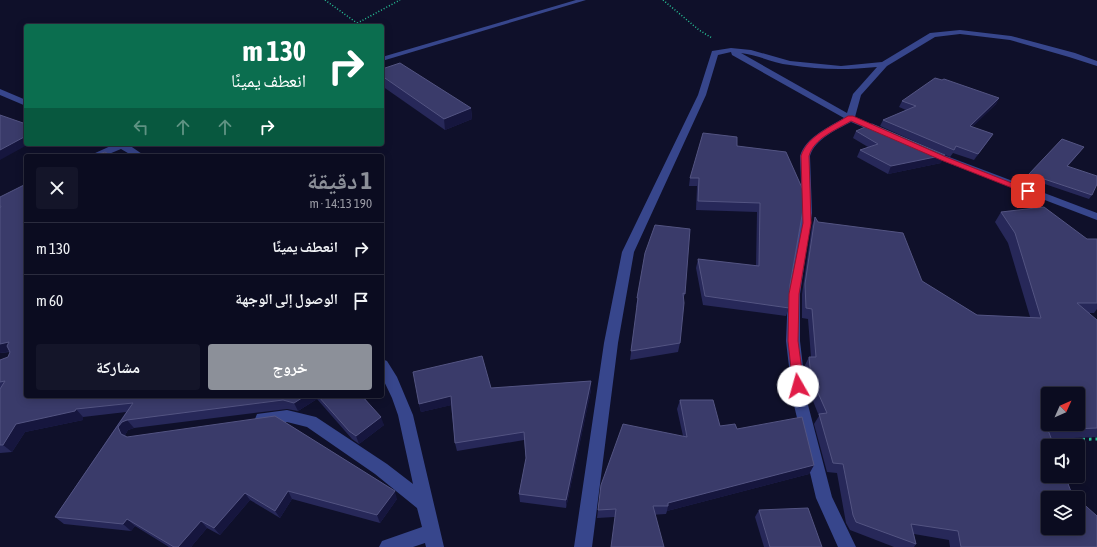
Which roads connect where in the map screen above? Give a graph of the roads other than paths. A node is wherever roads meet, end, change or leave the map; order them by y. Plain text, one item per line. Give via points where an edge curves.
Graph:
1 (583, 0) edge
2 (731, 50) junction
3 (384, 57) edge
4 (884, 64) junction
5 (1097, 64) edge
6 (0, 92) edge
7 (24, 102) edge
8 (850, 118) junction
9 (892, 136) edge
10 (118, 146) edge
11 (125, 146) edge
12 (922, 149) edge
13 (100, 154) edge
14 (137, 154) edge
15 (1097, 217) edge
16 (384, 368) edge
17 (248, 421) edge
18 (425, 504) junction
19 (433, 540) edge
20 (388, 547) edge
21 (583, 547) edge
22 (847, 547) edge

1 - 3 street
2 - 4 street via 751,52 789,63 841,68
2 - 8 street
2 - 21 street via 716,53 702,95 628,252 611,343
4 - 5 street via 933,35 960,32 1012,38
4 - 8 street via 857,94
6 - 7 street
8 - 9 street
8 - 22 street via 816,139 807,149 805,156 807,218 794,294 793,341 800,401 824,498
10 - 13 street
11 - 14 street
12 - 15 street
16 - 18 street via 401,398 410,425
17 - 18 street via 286,416 311,422 381,469
18 - 19 street
19 - 20 street

